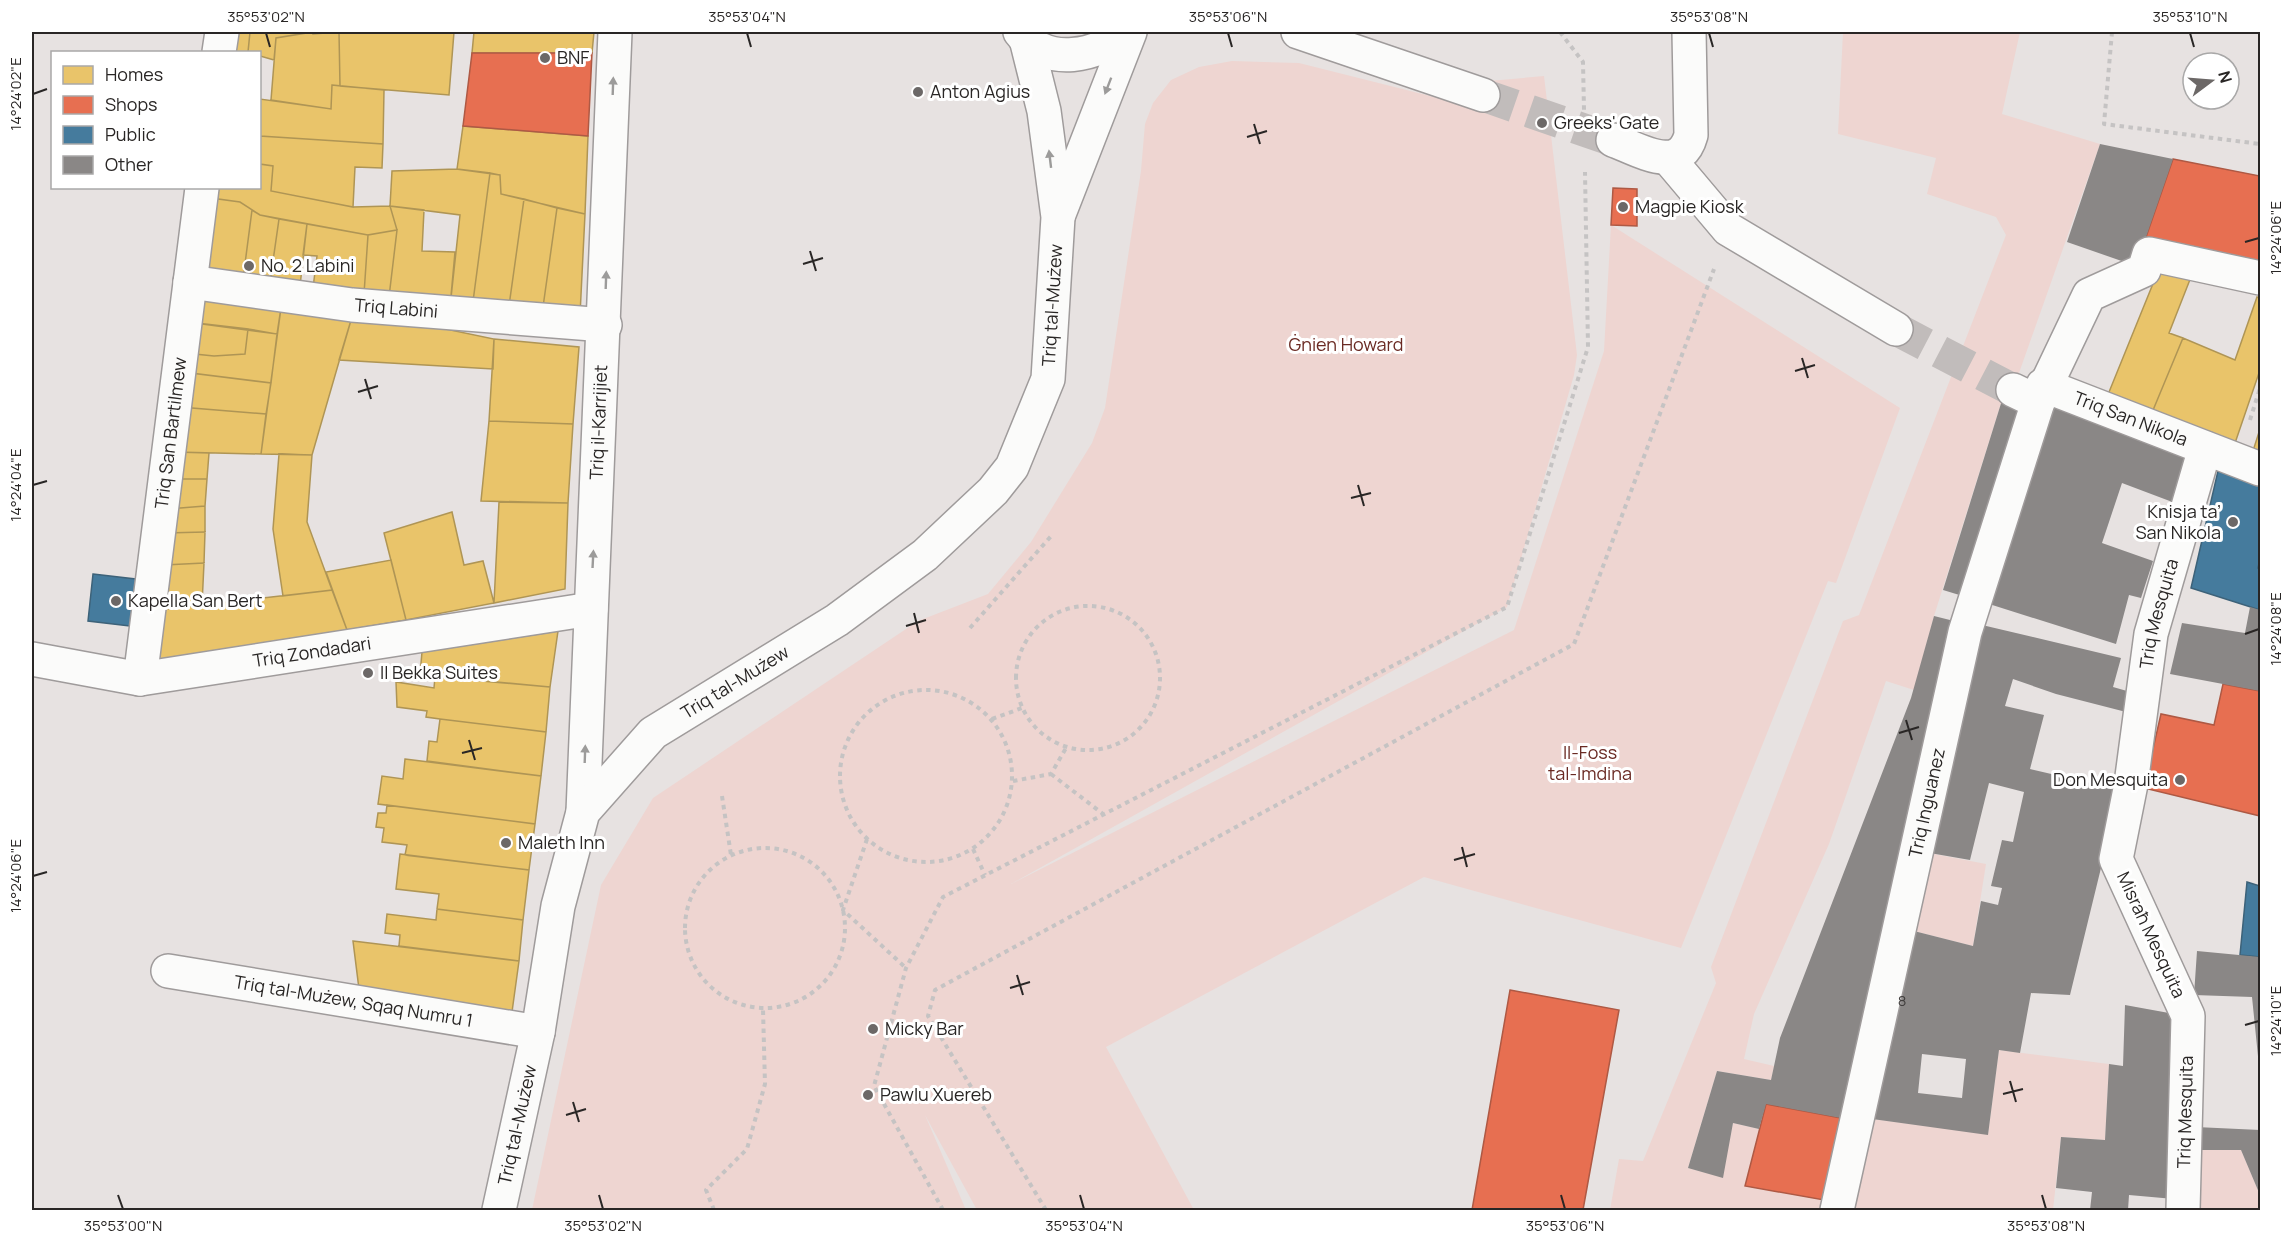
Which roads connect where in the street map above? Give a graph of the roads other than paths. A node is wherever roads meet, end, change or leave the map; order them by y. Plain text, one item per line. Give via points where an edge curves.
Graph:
1 (222, 32) edge
2 (615, 32) edge
3 (1129, 32) edge
4 (1298, 32) edge
5 (1689, 32) edge
6 (1023, 35) edge
7 (219, 51) edge
8 (1483, 95) tunnel mouth
9 (1613, 140) tunnel mouth
10 (1669, 159) junction
11 (202, 189) edge
12 (1058, 217) junction
13 (2260, 278) edge
14 (190, 282) junction
15 (605, 325) junction
16 (1896, 329) tunnel mouth
17 (2031, 392) junction
18 (2205, 448) junction
19 (2260, 469) edge
20 (591, 609) junction
21 (32, 660) edge
22 (140, 679) junction
23 (2131, 784) joint
24 (583, 812) junction
25 (168, 971) dead end
26 (2188, 1016) joint
27 (538, 1032) junction
28 (499, 1210) edge
29 (1837, 1210) edge
30 (2183, 1210) edge

1 - 7 street
15 -> 2 street, Triq il-Karrijiet
3 - 6 street via 1091,53 1068,56 1046,50
3 -> 12 street, Triq tal-Mużew
4 - 8 street
5 - 10 street via 1691,135 1681,155
12 -> 6 street, Triq tal-Mużew via 1044,111
9 - 10 street
10 - 16 street via 1728,229
11 - 14 street, Triq San Bartilmew
12 - 24 street, Triq tal-Mużew via 1048,379 1012,467 993,491 925,555 837,621 653,733
13 - 17 street, Triq Inguanez via 2149,254 2144,270 2089,295
14 - 15 street, Triq Labini via 352,304
14 - 22 street, Triq San Bartilmew
20 -> 15 street, Triq il-Karrijiet
17 - 18 street, Triq San Nikola
17 - 29 street, Triq Inguanez via 1965,632
18 - 19 street, Triq San Nikola
18 - 23 street, Triq Mesquita via 2151,634
20 - 22 street, Triq Zondadari
24 -> 20 street, Triq il-Karrijiet
21 - 22 street, Triq Zondadari
23 - 26 street, Misraħ Mesquita via 2116,859
24 - 27 street, Triq tal-Mużew via 558,906
25 - 27 street, Triq tal-Mużew, Sqaq Numru 1
26 - 30 street, Triq Mesquita
27 - 28 street, Triq tal-Mużew

